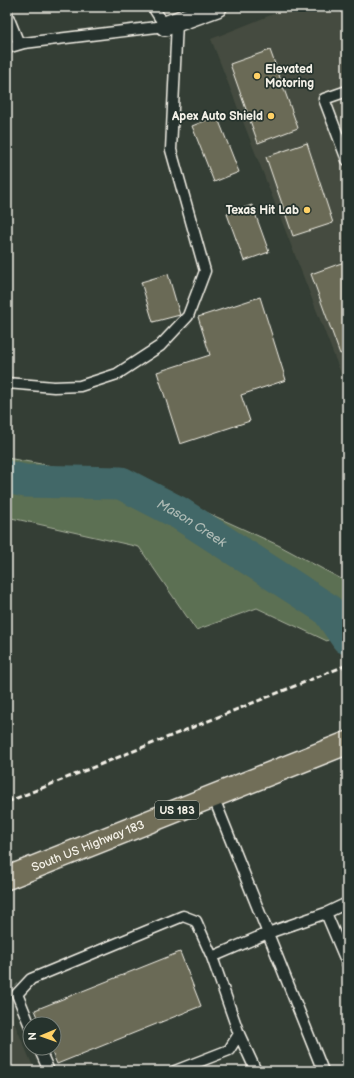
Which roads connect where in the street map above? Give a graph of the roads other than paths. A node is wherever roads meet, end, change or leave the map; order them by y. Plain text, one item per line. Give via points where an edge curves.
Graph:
1 (154, 7) edge
2 (217, 7) edge
3 (7, 14) edge
4 (171, 24) junction
5 (19, 44) junction
6 (7, 48) edge
7 (347, 91) edge
8 (347, 160) edge
9 (7, 383) edge
10 (347, 743) edge
11 (213, 796) junction
12 (7, 878) edge
13 (347, 903) edge
14 (326, 913) junction
15 (268, 933) junction
16 (212, 957) junction
17 (347, 963) edge
18 (26, 1016) edge
19 (239, 1034) junction
20 (42, 1056) edge
21 (49, 1071) edge
22 (175, 1071) edge
23 (256, 1071) edge
24 (323, 1071) edge

1 - 4 lane
2 - 4 street
3 - 5 lane
4 - 5 lane
4 - 9 lane via 171,150 205,271 188,316 160,346 117,374 80,386 54,387
5 - 6 lane
7 - 8 lane via 324,99
10 - 11 main road, South US Highway 183 / US 183
11 - 12 main road, South US Highway 183 / US 183
11 - 15 lane
13 - 14 lane
14 - 15 lane
14 - 17 lane
15 - 16 lane
15 - 24 lane
16 - 18 lane via 196,921 183,916 31,979 17,994
16 - 19 lane
19 - 22 lane via 229,1050
19 - 23 lane
20 - 21 lane

